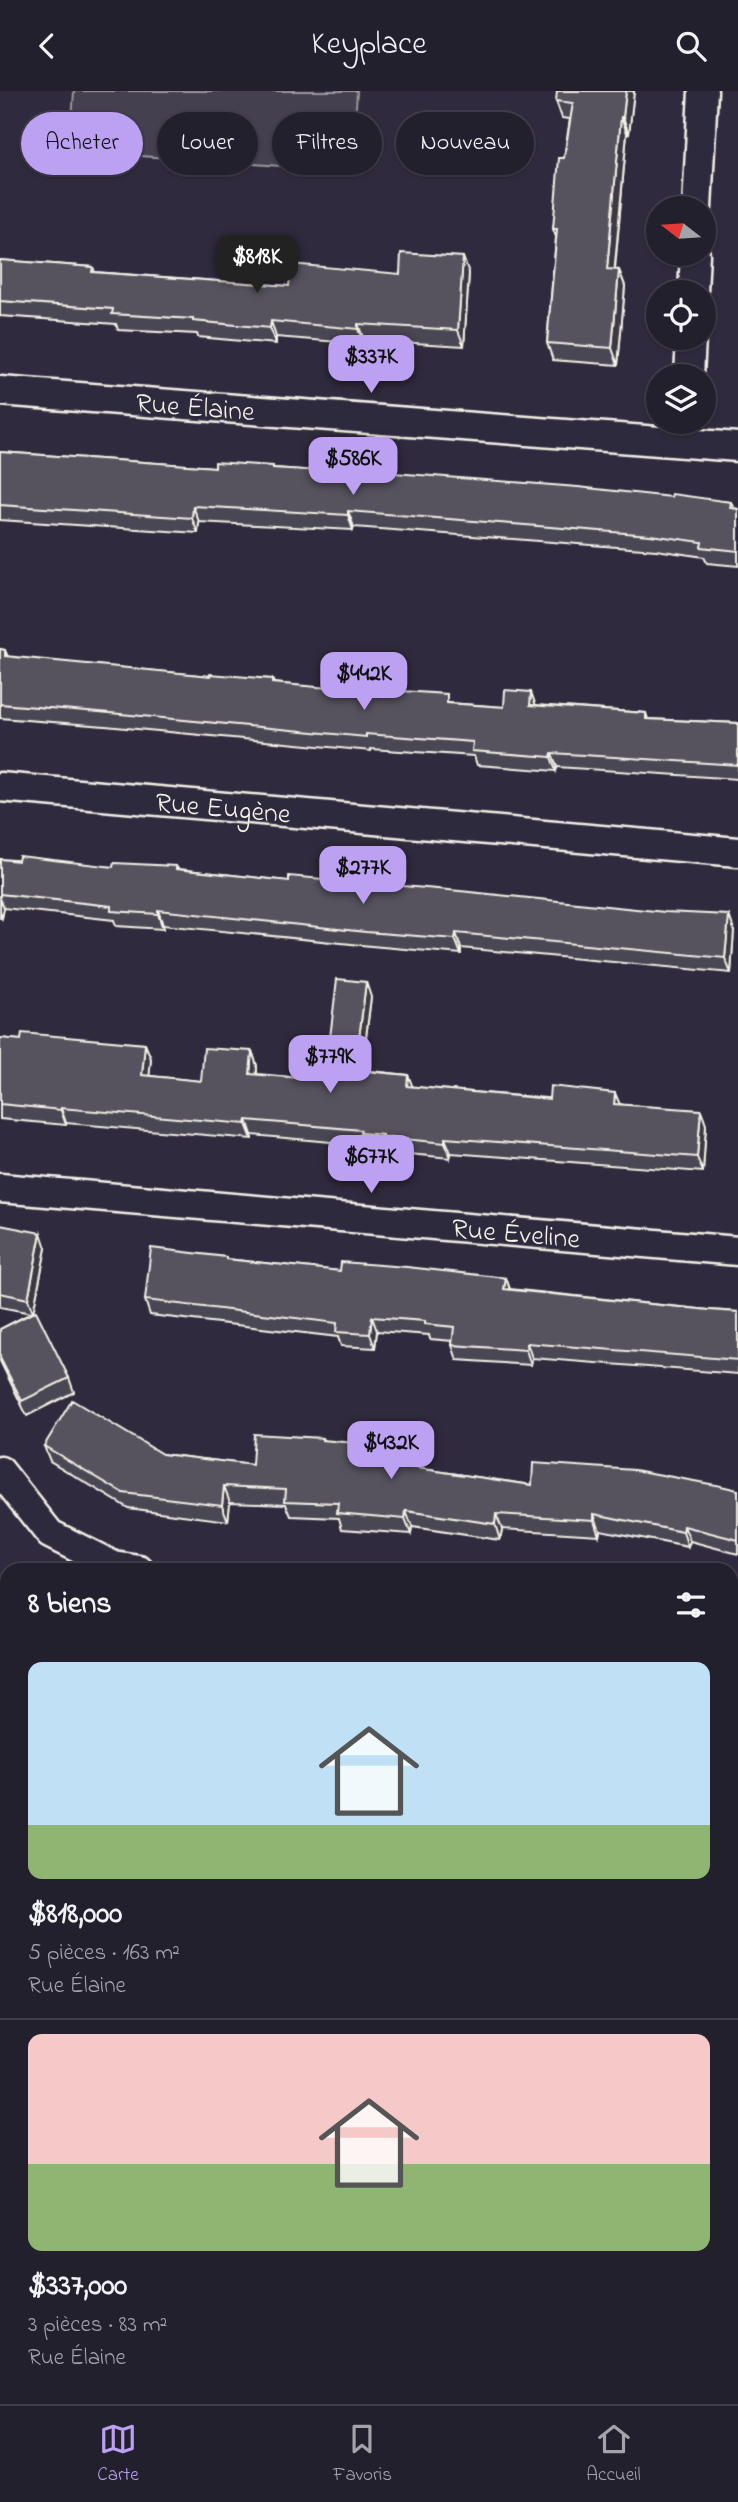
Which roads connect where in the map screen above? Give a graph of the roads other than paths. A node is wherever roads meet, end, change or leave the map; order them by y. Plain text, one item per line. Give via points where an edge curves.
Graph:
1 (703, 91) edge
2 (698, 196) edge
3 (0, 391) edge
4 (646, 430) edge
5 (693, 434) edge
6 (738, 447) edge
7 (0, 787) edge
8 (738, 852) edge
9 (0, 1188) edge
10 (738, 1251) edge
11 (0, 1471) edge
12 (108, 1563) edge

1 - 2 street
3 - 4 street, Rue Élaine
5 - 6 street, Rue Élaine
7 - 8 street, Rue Eugène
9 - 10 street, Rue Éveline
11 - 12 street via 50,1534

